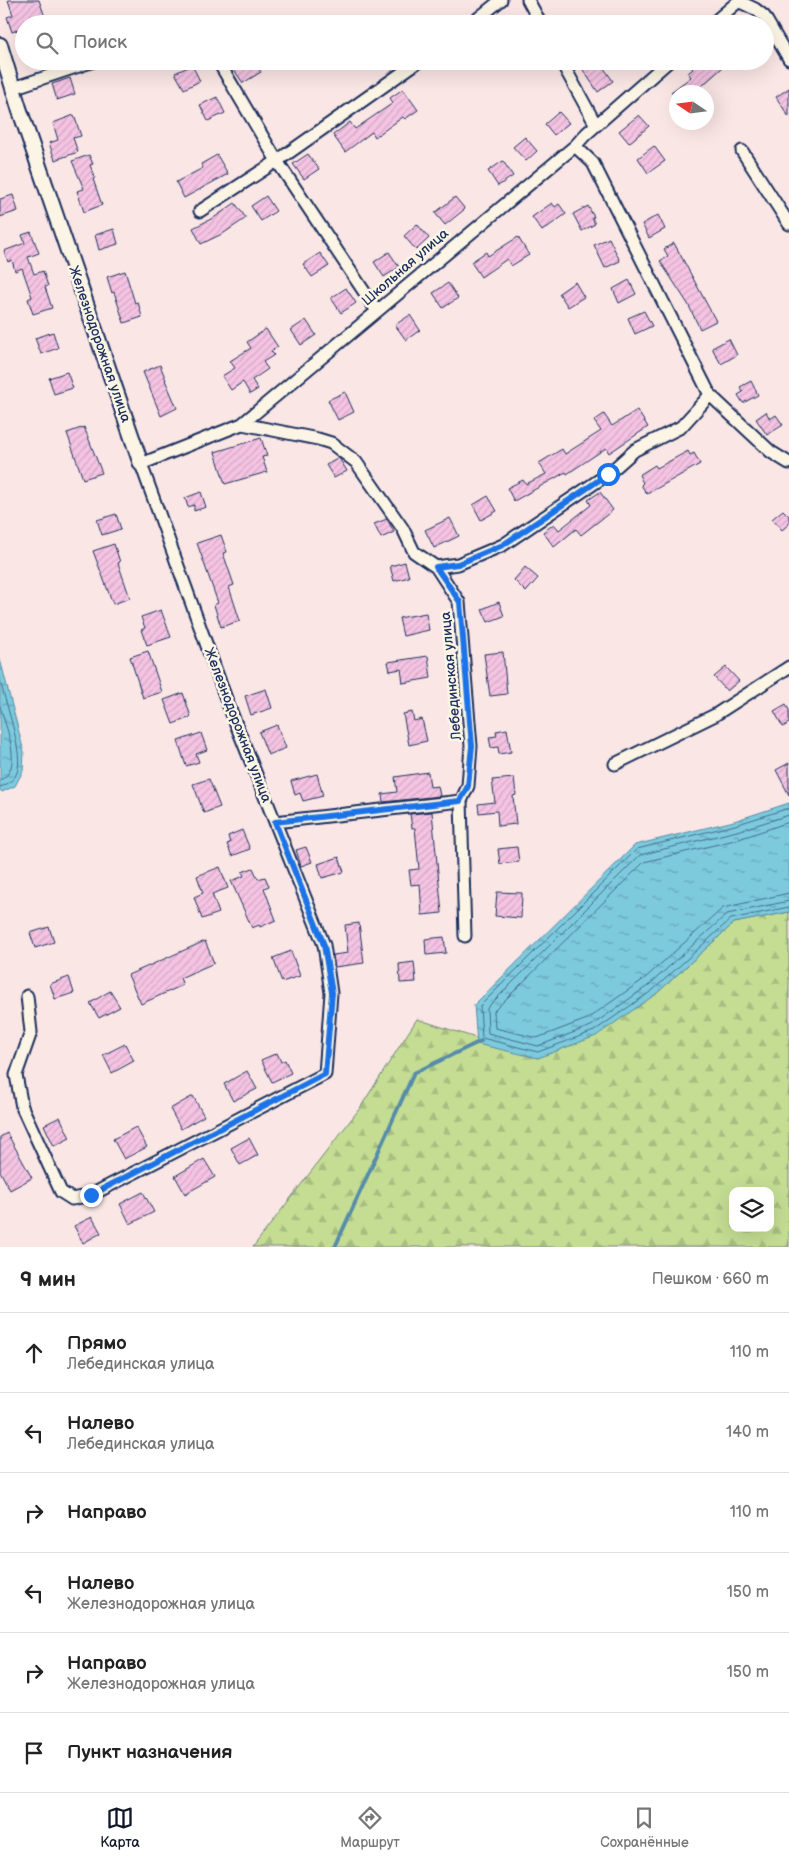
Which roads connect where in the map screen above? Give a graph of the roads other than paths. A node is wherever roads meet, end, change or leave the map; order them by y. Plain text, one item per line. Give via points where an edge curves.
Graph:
1 (501, 0) edge
2 (528, 0) edge
3 (739, 1) edge
4 (482, 15) edge
5 (536, 15) edge
6 (723, 15) edge
7 (763, 15) edge
8 (774, 33) edge
9 (0, 45) edge
10 (789, 59) edge
11 (67, 70) edge
12 (223, 70) edge
13 (406, 70) edge
14 (566, 70) edge
15 (659, 70) edge
16 (13, 88) junction
17 (596, 125) junction
18 (574, 146) junction
19 (742, 151) dead end
20 (277, 160) junction
21 (200, 211) dead end
22 (789, 224) edge
23 (377, 311) junction
24 (710, 395) junction
25 (242, 424) junction
26 (789, 463) edge
27 (141, 464) junction
28 (436, 567) junction
29 (789, 667) edge
30 (615, 764) dead end
31 (460, 801) junction
32 (275, 822) junction
33 (465, 936) dead end
34 (27, 996) dead end

1 - 4 street
2 - 5 street
3 - 6 street
3 - 7 street
8 - 10 street
9 - 16 street, Железнодорожная улица
11 - 16 street
12 - 20 street
13 - 20 street
14 - 17 street
15 - 17 street, Школьная улица
16 - 27 street, Железнодорожная улица
17 - 18 street, Школьная улица
18 - 23 street, Школьная улица
18 - 24 street via 593,163
19 - 22 street
20 - 21 street
20 - 23 street
23 - 25 street, Школьная улица
24 - 26 street via 771,452
24 - 28 street via 680,427 635,450 608,474 503,545 458,564
25 - 27 street, Школьная улица
25 - 28 street via 331,443 356,462 404,529 414,552
27 - 32 street, Железнодорожная улица via 228,704
28 - 31 street, Лебединская улица via 460,602 472,746 468,786
29 - 30 street via 715,714
31 - 32 street
31 - 33 street, Лебединская улица
32 - 34 street, Железнодорожная улица via 324,945 332,993 325,1074 91,1195 72,1199 61,1192 22,1107 16,1075 31,1032

